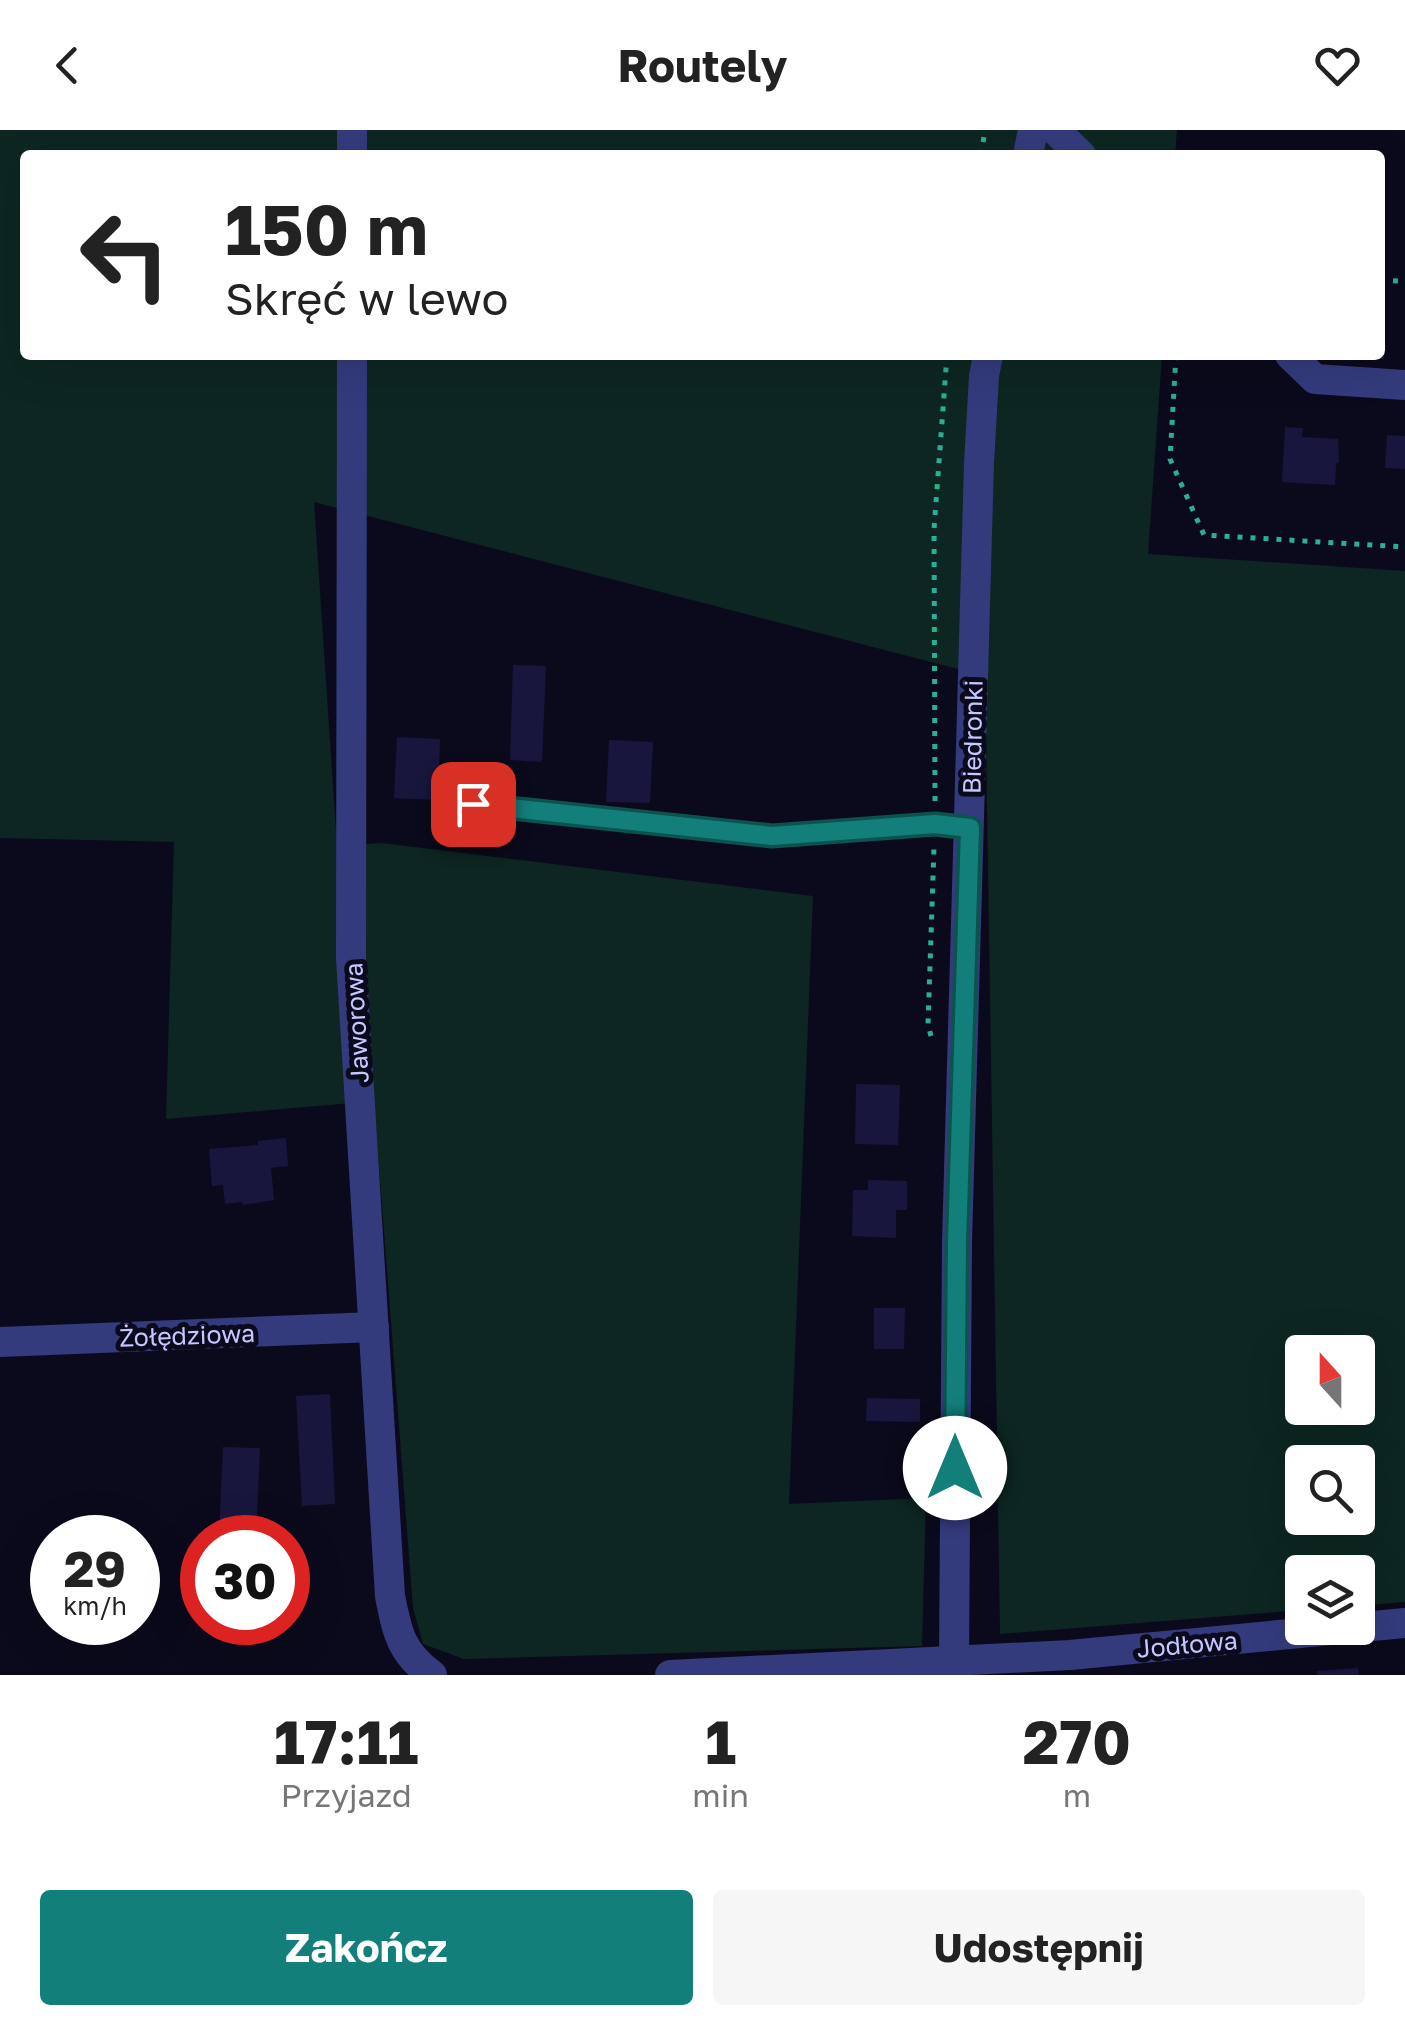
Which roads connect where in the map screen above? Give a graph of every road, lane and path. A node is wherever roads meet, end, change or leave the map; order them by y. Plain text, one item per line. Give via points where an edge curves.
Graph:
1 (1054, 130) edge
2 (1076, 150) edge
3 (1385, 280) edge
4 (1400, 281) dead end
5 (352, 360) edge
6 (987, 360) edge
7 (1176, 360) edge
8 (1295, 360) edge
9 (1405, 385) edge
10 (1405, 547) edge
11 (473, 804) dead end
12 (970, 828) junction
13 (374, 1327) junction
14 (0, 1342) edge
15 (1405, 1624) edge
16 (954, 1660) junction
17 (1070, 1665) edge
18 (745, 1673) edge
19 (432, 1675) edge
20 (670, 1675) edge

1 - 2 street
3 - 4 path
5 - 13 street, Jaworowa via 351,958
6 - 12 street, Biedronki
7 - 10 path via 1170,459 1204,535
8 - 9 street via 1314,379
11 - 12 lane via 772,836 935,824
12 - 16 street, Biedronki via 957,1242
13 - 14 street, Żołędziowa
13 - 19 street, Jaworowa via 390,1596 404,1647
15 - 17 street, Jodłowa
16 - 17 street, Jodłowa
16 - 18 street, Jodłowa
18 - 20 street, Jodłowa

